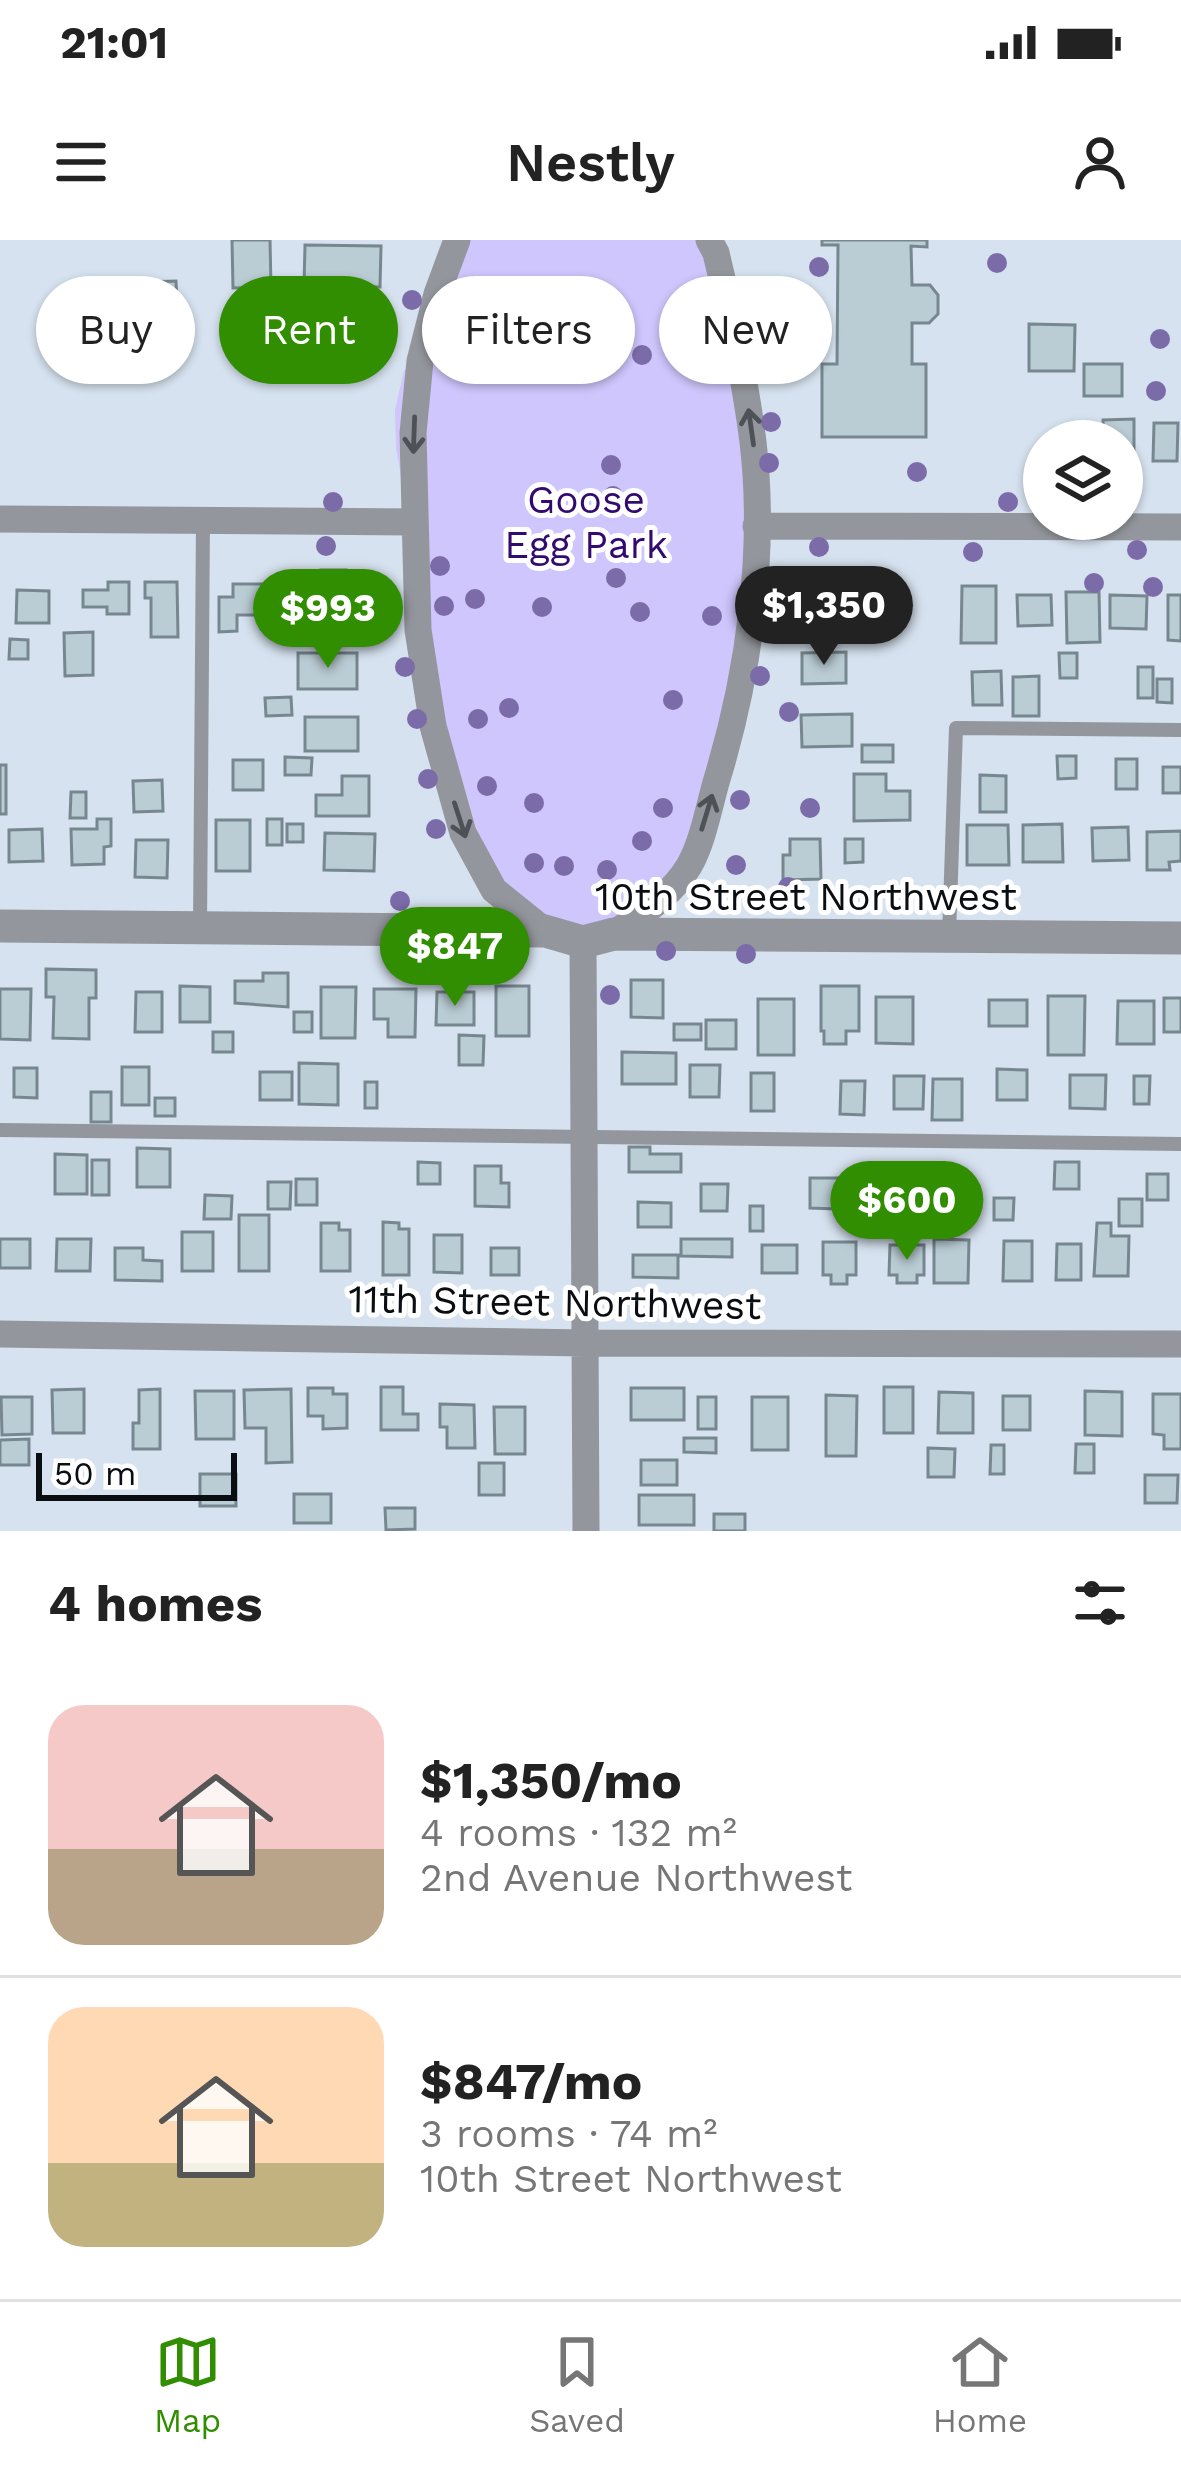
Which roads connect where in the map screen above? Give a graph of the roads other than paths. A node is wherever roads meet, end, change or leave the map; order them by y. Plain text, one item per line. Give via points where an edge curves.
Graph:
1 (457, 240) edge
2 (709, 240) edge
3 (0, 520) edge
4 (203, 520) junction
5 (415, 521) junction
6 (756, 526) junction
7 (1181, 527) edge
8 (1181, 730) edge
9 (0, 926) edge
10 (200, 928) junction
11 (545, 932) junction
12 (949, 936) junction
13 (599, 938) junction
14 (1181, 938) edge
15 (0, 1130) edge
16 (584, 1137) junction
17 (1181, 1144) edge
18 (0, 1334) edge
19 (585, 1343) junction
20 (1181, 1344) edge
21 (586, 1531) edge

1 -> 5 street via 420,361
6 -> 2 street via 740,352
3 - 4 street
4 - 5 street
4 - 10 lane
5 -> 11 street via 418,630 463,833 494,890
6 - 7 street
13 -> 6 street via 664,896 690,865 737,700
8 - 12 lane via 956,728
9 - 10 street, 10th Street Northwest
10 - 11 street, 10th Street Northwest
11 - 13 street, 10th Street Northwest
12 - 13 street, 10th Street Northwest
12 - 14 street, 10th Street Northwest
13 - 16 street
15 - 16 lane
16 - 17 lane
16 - 19 street
18 - 19 street, 11th Street Northwest
19 - 20 street, 11th Street Northwest
19 - 21 street

